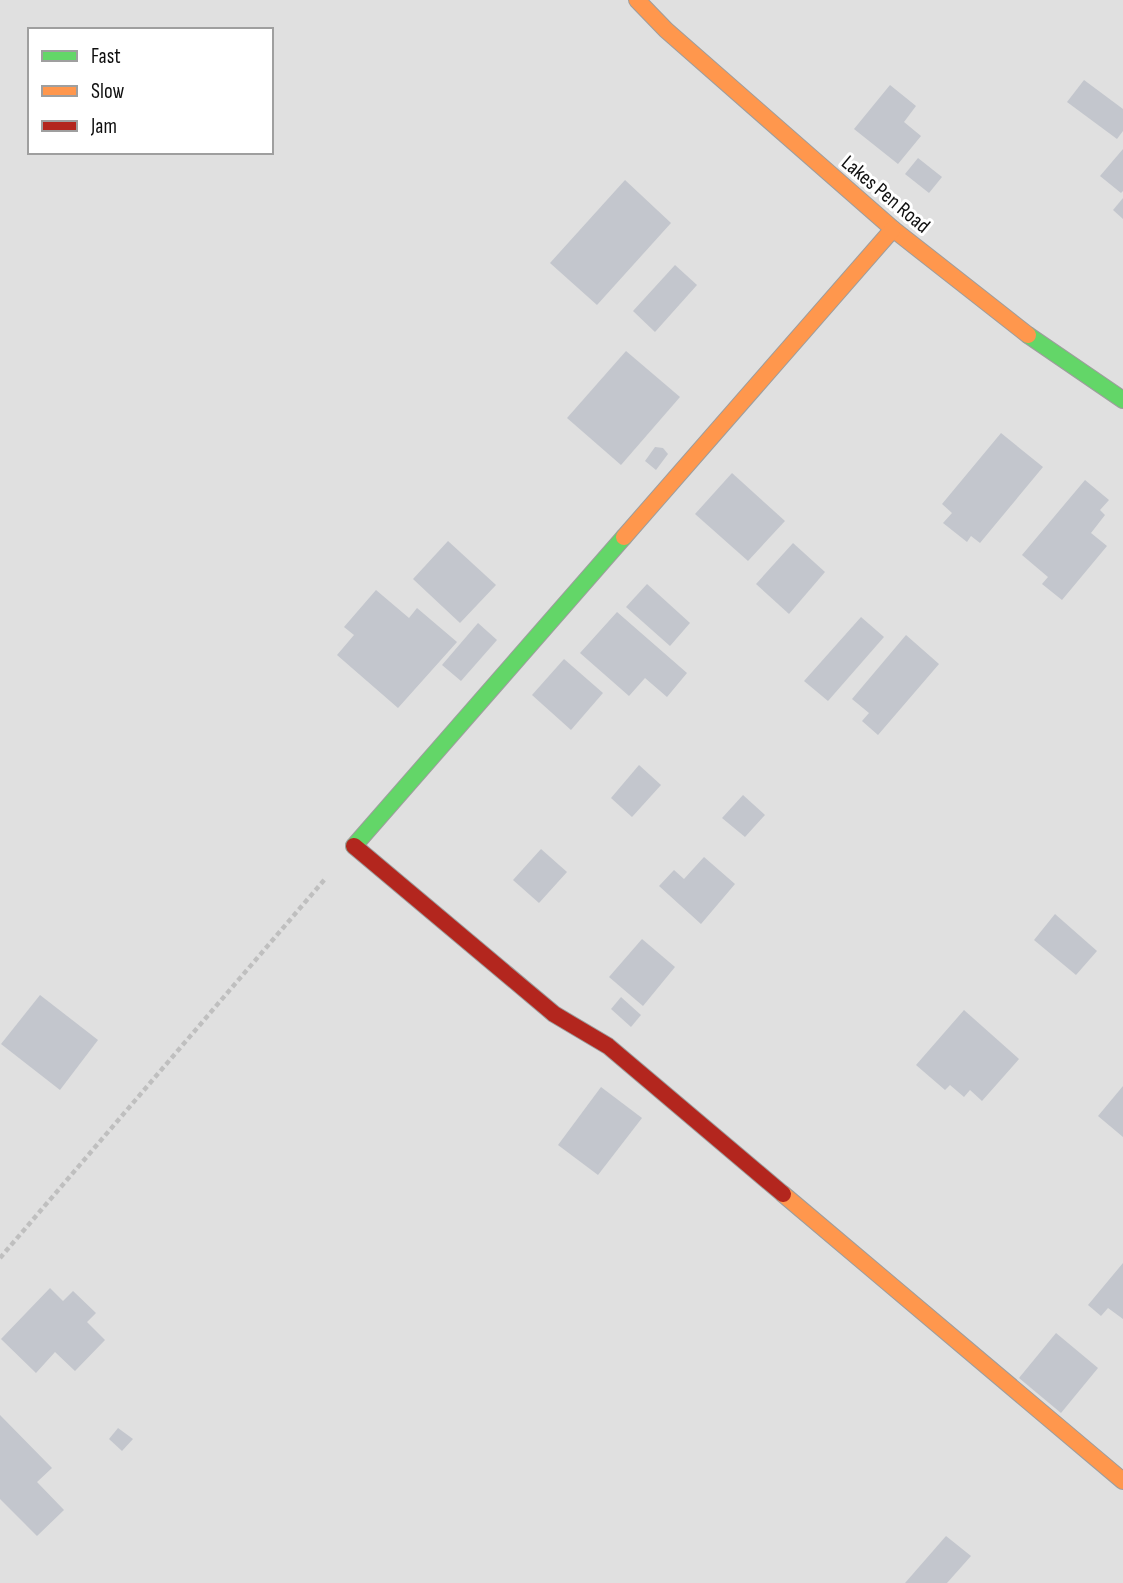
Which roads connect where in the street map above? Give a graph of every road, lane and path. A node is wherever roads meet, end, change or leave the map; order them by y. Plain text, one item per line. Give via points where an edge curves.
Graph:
1 (638, 0) edge
2 (894, 229) junction
3 (1123, 400) edge
4 (353, 846) junction
5 (0, 1258) edge
6 (1123, 1481) edge

1 - 2 street, Lakes Pen Road via 666,30
2 - 3 street, Lakes Pen Road via 1025,333
2 - 4 street
4 - 5 path
4 - 6 street via 554,1014 608,1046

